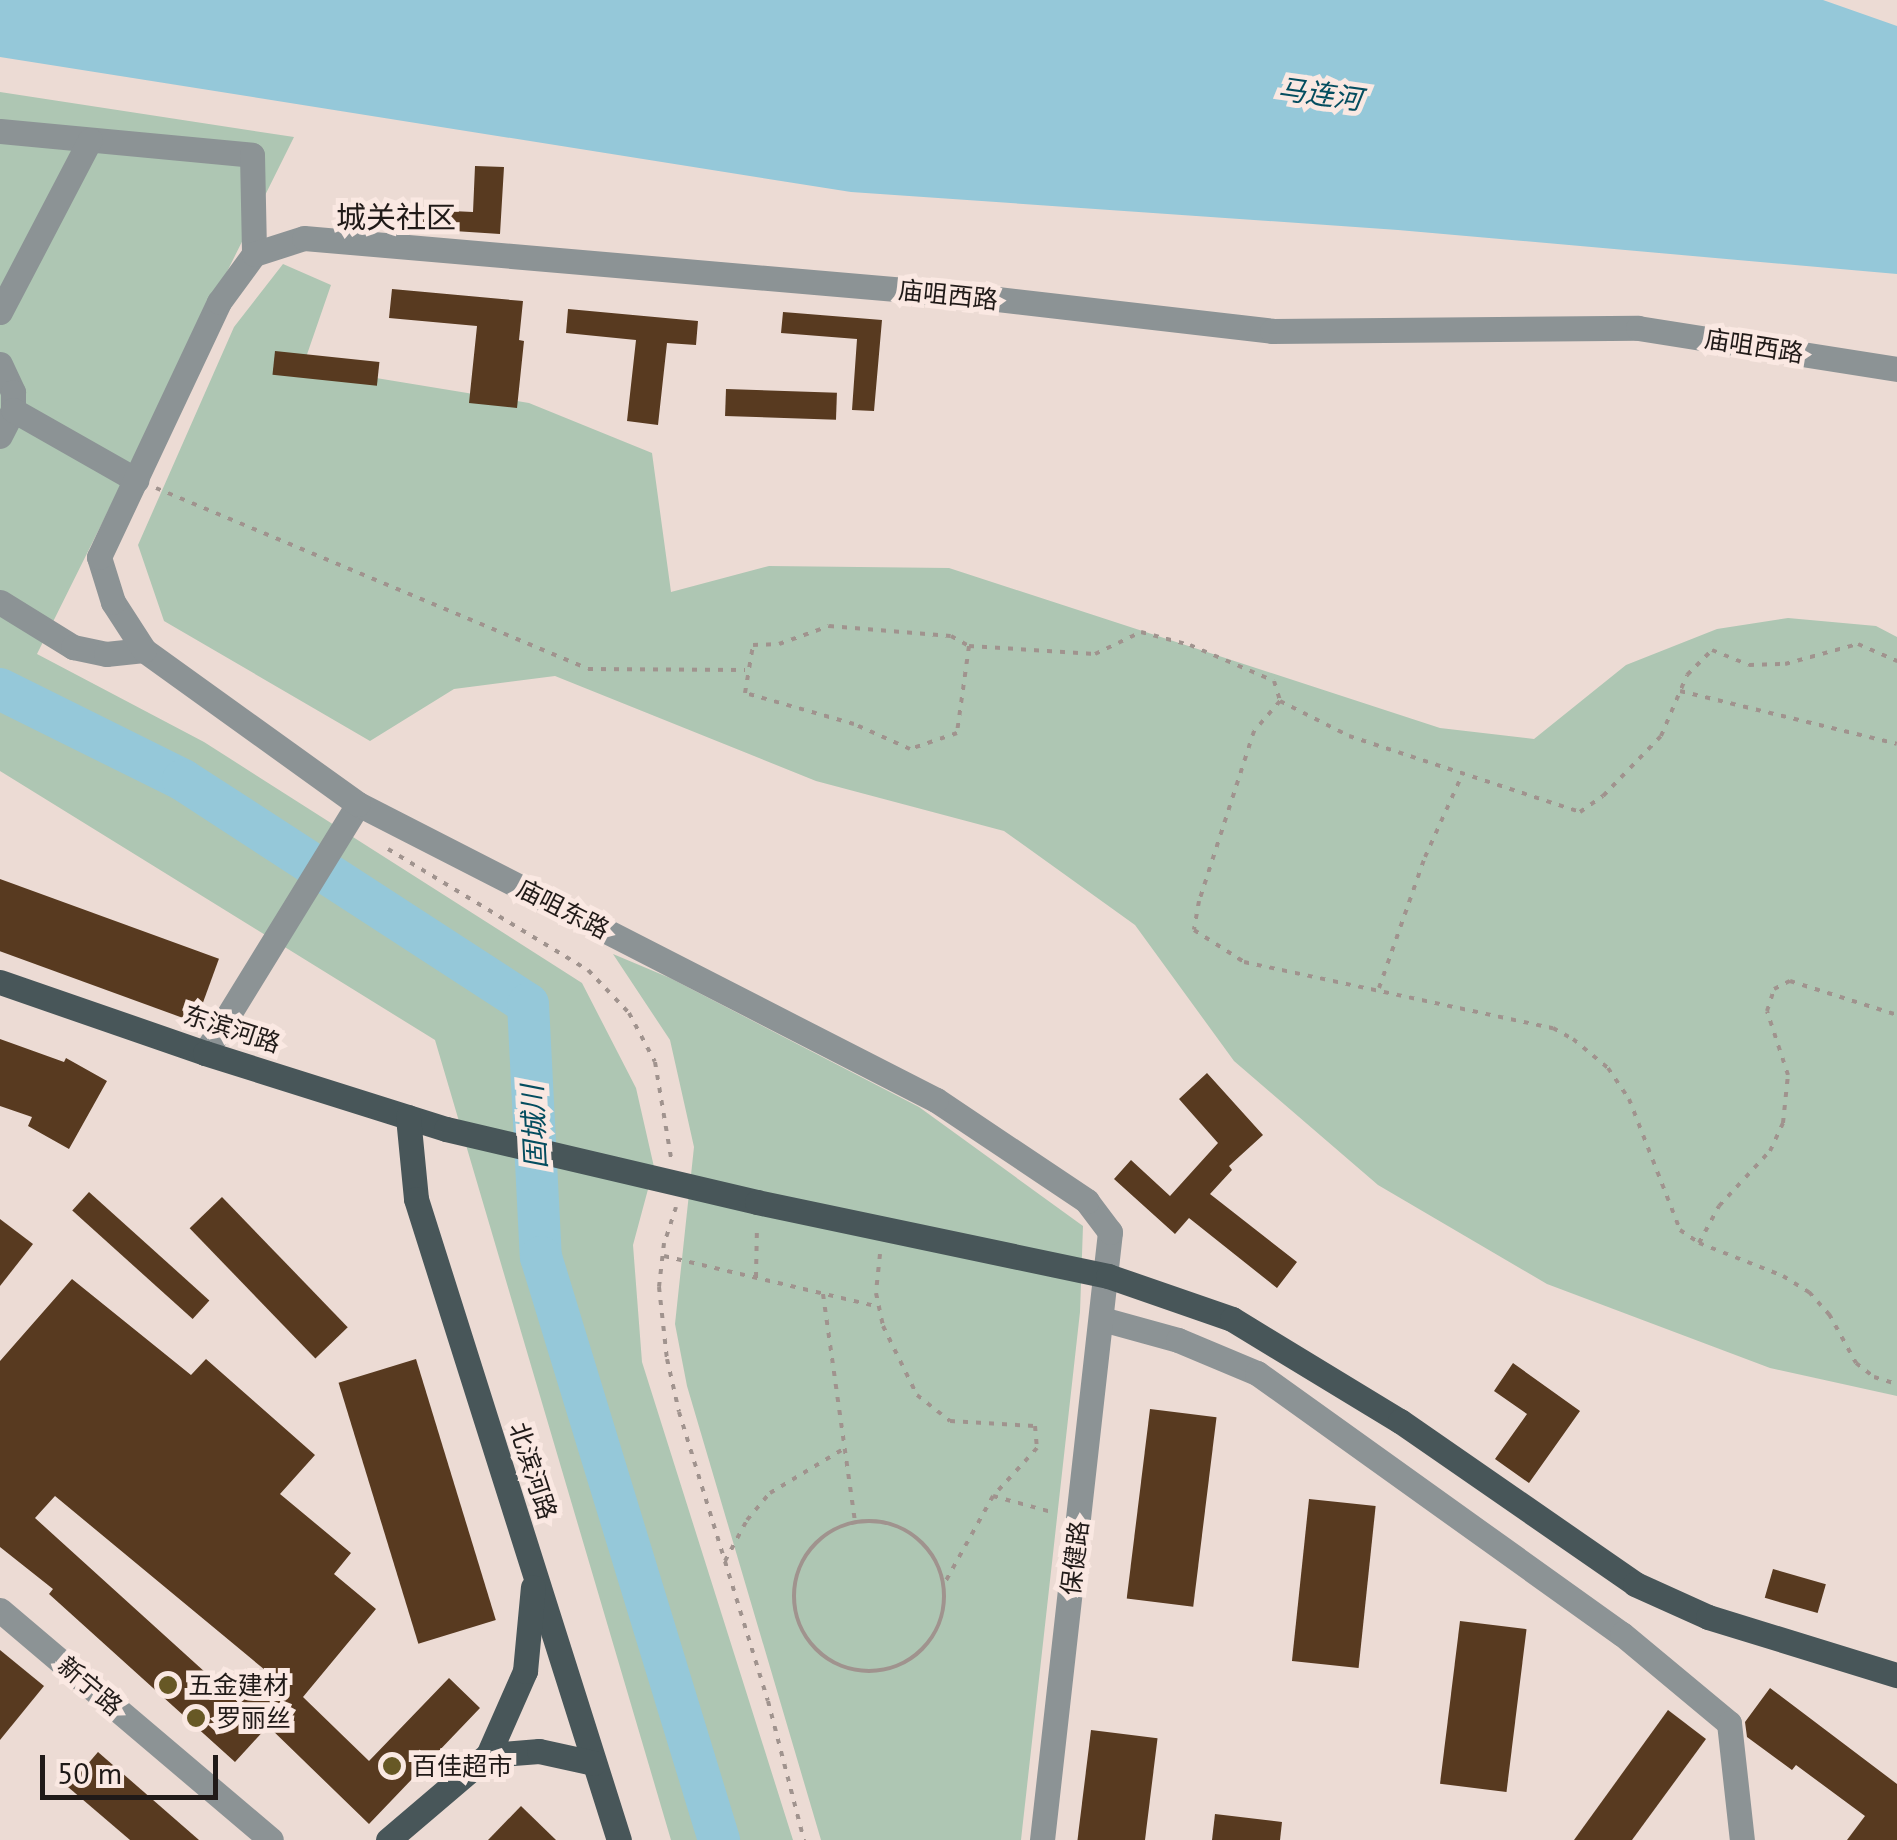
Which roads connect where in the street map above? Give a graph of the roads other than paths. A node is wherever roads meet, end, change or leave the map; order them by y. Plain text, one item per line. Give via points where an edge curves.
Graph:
1 (0, 131) edge
2 (90, 140) junction
3 (254, 254) junction
4 (0, 312) edge
5 (0, 364) edge
6 (1897, 369) edge
7 (13, 410) junction
8 (0, 436) edge
9 (136, 480) junction
10 (0, 602) edge
11 (144, 650) junction
12 (349, 821) junction
13 (0, 982) edge
14 (205, 1053) junction
15 (408, 1116) junction
16 (1108, 1276) junction
17 (1102, 1319) junction
18 (534, 1572) junction
19 (0, 1610) edge
20 (1897, 1675) edge
21 (488, 1755) junction
22 (594, 1763) junction
23 (271, 1840) edge
24 (388, 1840) edge
25 (619, 1840) edge
26 (1042, 1840) edge
27 (1742, 1840) edge

1 - 2 street
2 - 3 street via 252,155
2 - 4 street
3 - 6 street, 庙咀西路 via 304,238 963,295 1272,332 1638,328
3 - 9 street via 219,302
5 - 7 street
7 - 8 street
7 - 9 street
9 - 11 street, 庙咀东路 via 99,557 113,602
10 - 11 street via 73,647 106,654
11 - 12 street, 庙咀东路
12 - 14 street
12 - 16 street, 庙咀东路 via 936,1100 1087,1201 1110,1232
13 - 14 main road, 东滨河路
14 - 15 main road, 东滨河路
15 - 16 main road, 东滨河路 via 669,1182
15 - 18 main road, 北滨河路 via 416,1200
16 - 17 street, 保健路
16 - 20 main road, 东滨河路 via 1232,1320 1400,1421 1635,1584 1708,1617
17 - 26 street, 保健路
17 - 27 street via 1178,1340 1258,1373 1622,1634 1729,1723
18 - 21 main road via 525,1672
18 - 22 main road, 北滨河路
19 - 23 street, 新宁路
21 - 22 main road via 539,1751
21 - 24 main road
22 - 25 main road, 北滨河路

